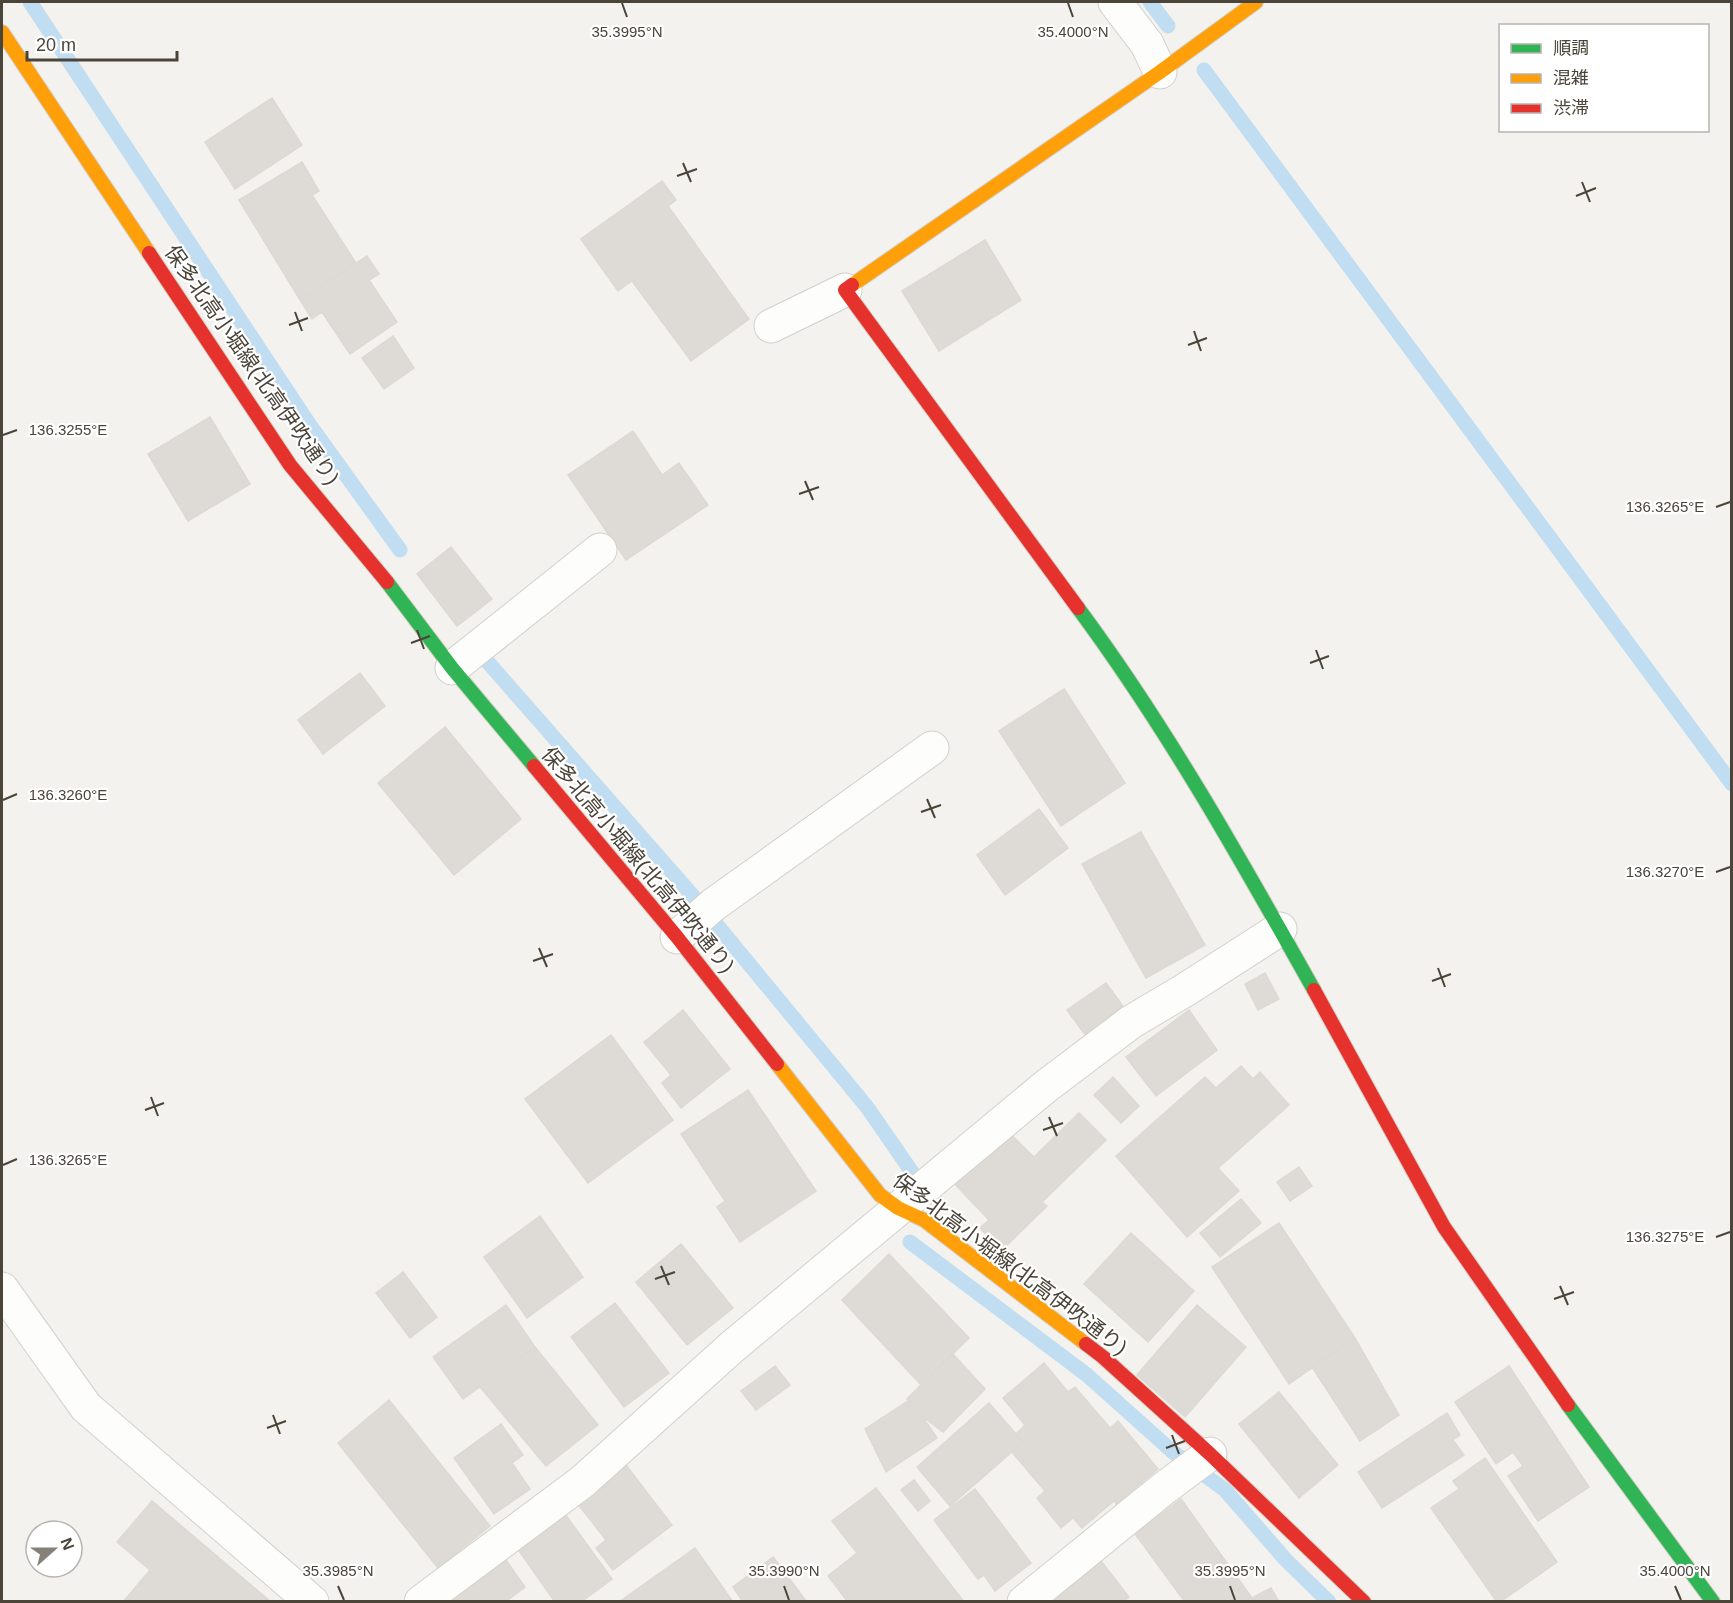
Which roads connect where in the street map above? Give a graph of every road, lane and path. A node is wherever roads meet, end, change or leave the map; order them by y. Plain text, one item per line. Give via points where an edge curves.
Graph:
1 (1115, 2) edge
2 (1256, 2) edge
3 (2, 32) edge
4 (1160, 72) junction
5 (846, 290) junction
6 (771, 326) dead end
7 (600, 550) dead end
8 (452, 668) junction
9 (932, 748) dead end
10 (696, 921) junction
11 (1280, 929) junction
12 (898, 1208) junction
13 (2, 1289) edge
14 (1204, 1459) junction
15 (312, 1602) edge
16 (421, 1602) edge
17 (1024, 1602) edge
18 (1364, 1602) edge
19 (1713, 1602) edge

1 - 4 street via 1147,44
2 - 4 street
3 - 8 street, 保多北高小堀線(北高伊吹通り) via 290,465
4 - 5 street
5 - 6 street
5 - 11 street via 1105,644 1227,835
7 - 8 street
8 - 10 street, 保多北高小堀線(北高伊吹通り)
9 - 10 street
10 - 12 street, 保多北高小堀線(北高伊吹通り) via 880,1194
11 - 12 street via 1131,1022 1045,1086
11 - 19 street via 1444,1227 1585,1430
12 - 14 street, 保多北高小堀線(北高伊吹通り) via 924,1220 1103,1357
12 - 16 street via 732,1347 582,1482
13 - 15 street via 86,1407
14 - 17 street
14 - 18 street, 保多北高小堀線(北高伊吹通り)

